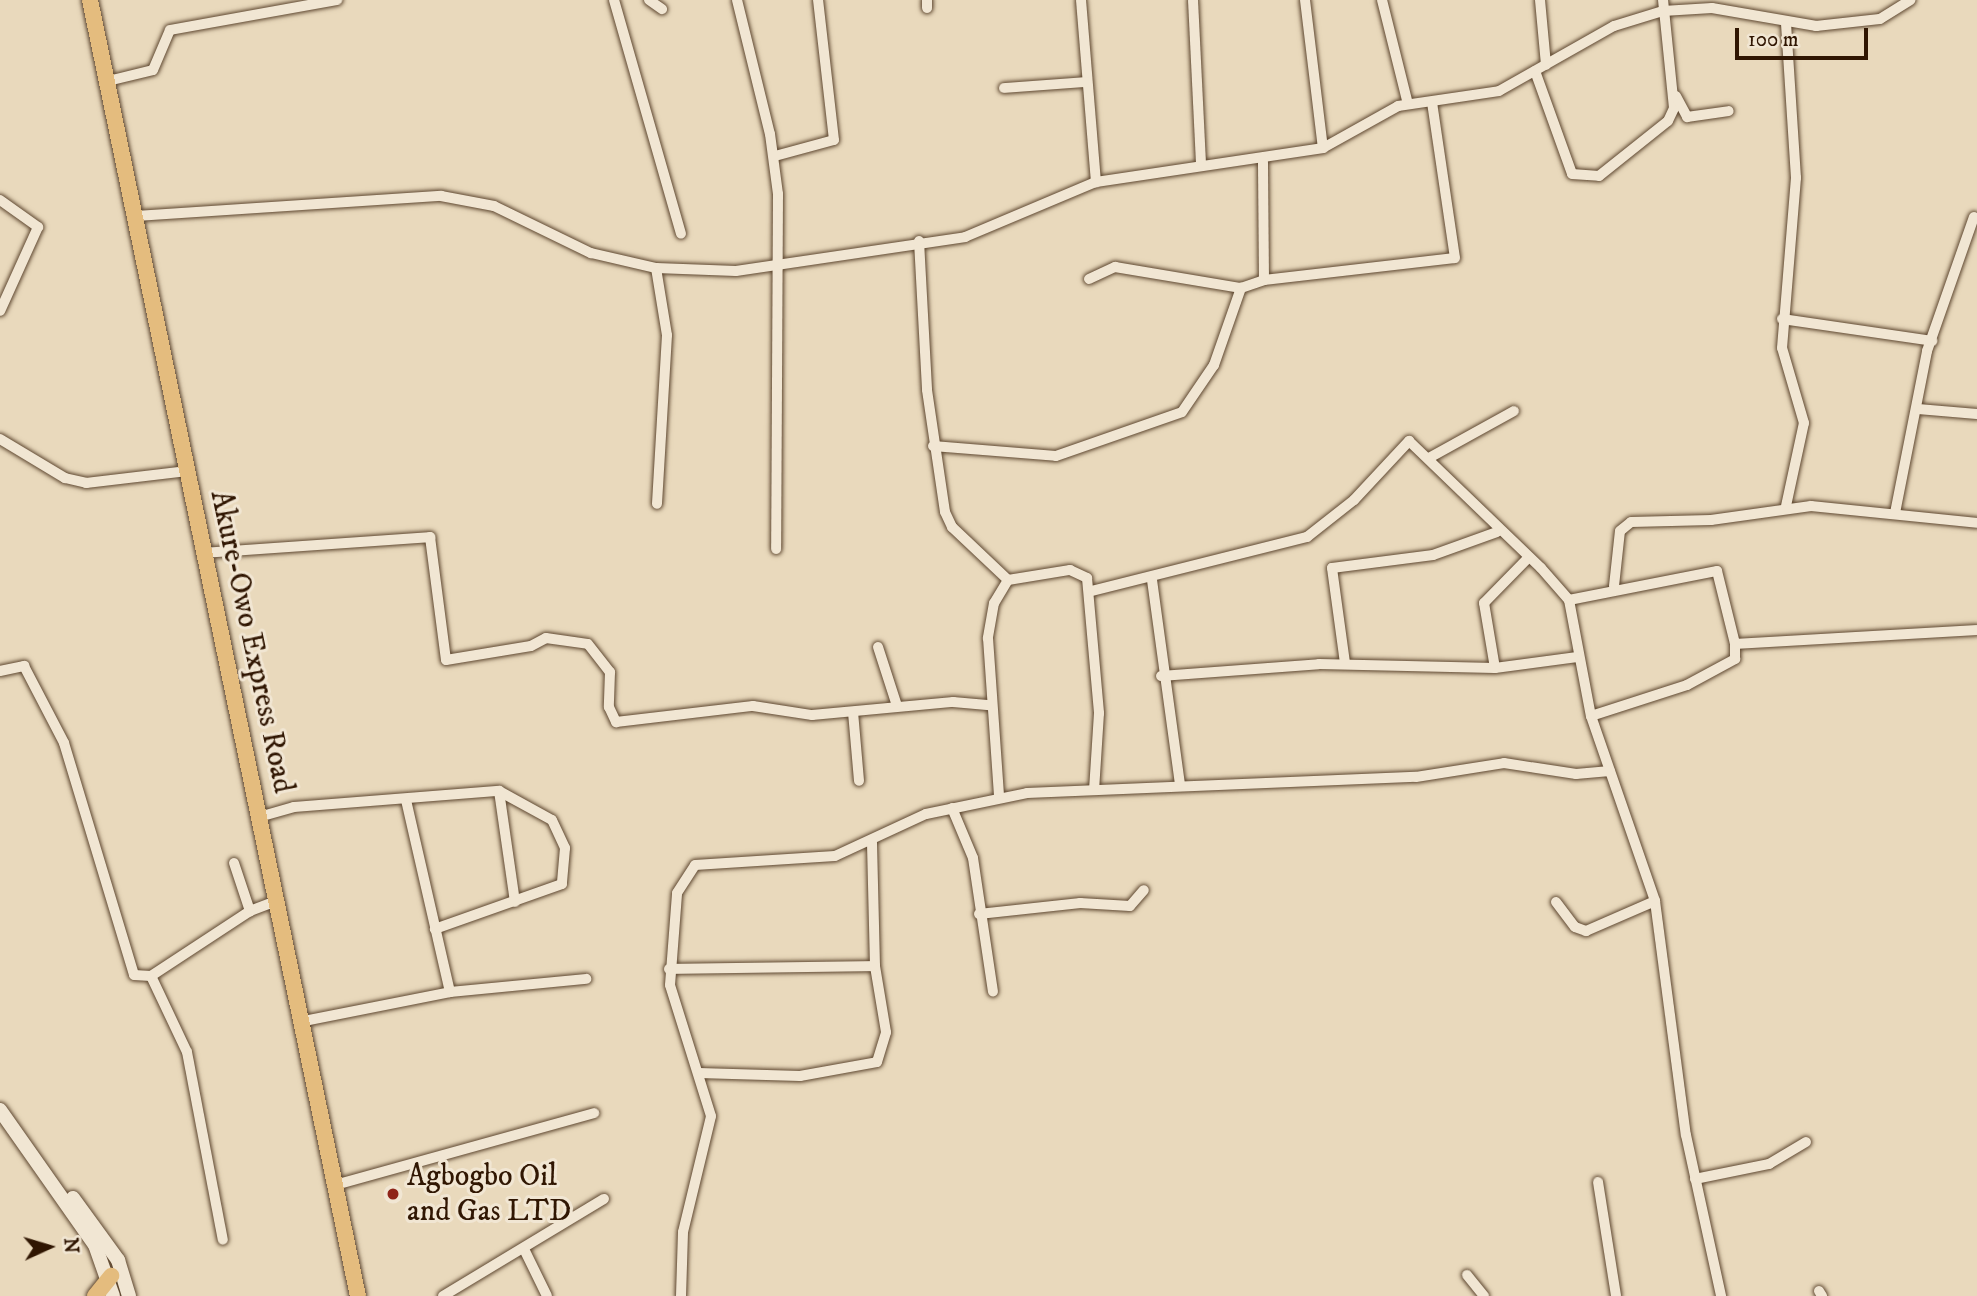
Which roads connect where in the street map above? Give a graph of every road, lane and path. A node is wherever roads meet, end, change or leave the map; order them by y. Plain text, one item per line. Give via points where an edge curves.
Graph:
1 (90, 0) edge
2 (337, 0) edge
3 (614, 0) edge
4 (649, 0) edge
5 (737, 0) edge
6 (818, 0) edge
7 (1080, 0) edge
8 (1193, 0) edge
9 (1305, 0) edge
10 (1382, 0) edge
11 (1540, 0) edge
12 (1910, 0) edge
13 (1902, 5) edge
14 (1663, 6) edge
15 (663, 9) dead end
16 (1786, 23) junction
17 (1546, 65) junction
18 (1535, 71) junction
19 (108, 81) junction
20 (1086, 82) junction
21 (1004, 88) dead end
22 (1674, 93) junction
23 (1432, 103) junction
24 (1408, 104) junction
25 (1729, 111) dead end
26 (1323, 148) junction
27 (775, 156) junction
28 (1263, 158) junction
29 (1201, 166) junction
30 (1096, 182) junction
31 (0, 200) edge
32 (136, 216) junction
33 (1975, 217) dead end
34 (681, 234) dead end
35 (919, 241) junction
36 (779, 260) junction
37 (656, 268) junction
38 (1089, 279) dead end
39 (1264, 280) junction
40 (1241, 288) junction
41 (1, 303) edge
42 (1783, 319) junction
43 (1932, 341) junction
44 (1918, 409) junction
45 (1514, 411) dead end
46 (1977, 414) edge
47 (0, 439) edge
48 (933, 446) junction
49 (1429, 458) junction
50 (187, 471) junction
51 (657, 504) dead end
52 (1786, 506) junction
53 (1895, 513) junction
54 (1977, 523) edge
55 (1497, 532) junction
56 (776, 549) dead end
57 (204, 553) junction
58 (1529, 557) junction
59 (1008, 580) junction
60 (1152, 580) junction
61 (1614, 586) junction
62 (1092, 591) junction
63 (1569, 600) junction
64 (1977, 630) edge
65 (1735, 644) junction
66 (878, 647) dead end
67 (1577, 657) junction
68 (1345, 663) junction
69 (1496, 668) junction
70 (0, 671) edge
71 (1161, 676) junction
72 (990, 705) junction
73 (897, 706) junction
74 (853, 712) junction
75 (1591, 716) junction
76 (1610, 771) junction
77 (859, 780) dead end
78 (1180, 785) junction
79 (1094, 790) junction
80 (499, 791) junction
81 (999, 797) junction
82 (406, 800) junction
83 (951, 808) junction
84 (259, 817) junction
85 (872, 841) junction
86 (233, 863) dead end
87 (1144, 890) dead end
88 (276, 901) junction
89 (1656, 901) junction
90 (515, 902) junction
91 (1556, 902) dead end
92 (250, 911) junction
93 (979, 914) junction
94 (435, 929) junction
95 (875, 966) junction
96 (669, 969) junction
97 (151, 976) junction
98 (586, 979) dead end
99 (450, 992) junction
100 (993, 992) dead end
101 (299, 1022) junction
102 (699, 1073) junction
103 (0, 1110) edge
104 (594, 1113) dead end
105 (1806, 1142) dead end
106 (39, 1161) junction
107 (1695, 1179) junction
108 (1598, 1182) dead end
109 (335, 1185) junction
110 (604, 1199) dead end
111 (223, 1240) dead end
112 (524, 1249) junction
113 (1467, 1275) dead end
114 (111, 1276) junction
115 (95, 1296) edge
116 (113, 1296) edge
117 (130, 1296) edge
118 (358, 1296) edge
119 (443, 1296) edge
120 (547, 1296) edge
121 (681, 1296) edge
122 (1484, 1296) edge
123 (1616, 1296) edge
124 (1721, 1296) edge

1 - 19 main road, Akure-Owo Express Road
2 - 19 street via 170,30 153,70
3 - 34 street
4 - 15 street
5 - 27 street
6 - 27 street via 834,140
7 - 20 street
8 - 29 street
9 - 26 street
10 - 24 street
11 - 17 street
12 - 13 street
13 - 16 street via 1852,23
14 - 16 street via 1712,8
14 - 17 street via 1614,26
14 - 22 street
16 - 42 street via 1796,178
17 - 18 street
18 - 22 street via 1577,177 1599,176 1668,121
18 - 23 street via 1472,100
19 - 32 main road, Akure-Owo Express Road
20 - 21 street
20 - 30 street
22 - 25 street via 1687,117
23 - 24 street
23 - 39 street via 1455,258
24 - 26 street
26 - 28 street
27 - 36 street
28 - 29 street
28 - 39 street
29 - 30 street
30 - 35 street via 965,237
31 - 41 street via 38,227
32 - 37 street via 441,196 494,206 591,253
32 - 50 main road, Akure-Owo Express Road
33 - 43 street
35 - 36 street
35 - 48 street
36 - 37 street via 736,271
36 - 56 street via 772,454
37 - 51 street via 667,335
38 - 40 street via 1115,267
39 - 40 street
40 - 48 street via 1214,365 1182,412 1168,421 1044,457
42 - 43 street
42 - 52 street via 1782,348 1804,423
43 - 44 street
44 - 46 street
44 - 53 street
45 - 49 street
47 - 50 street via 65,478 86,483
48 - 59 street via 951,527
49 - 55 street
49 - 60 street via 1409,441 1354,500 1307,537
50 - 57 main road, Akure-Owo Express Road
52 - 53 street
52 - 61 street via 1711,520 1631,522 1620,531
53 - 54 street
55 - 58 street
55 - 68 street via 1433,555 1332,568
57 - 74 street via 425,535 432,540 443,655 451,664 546,638 570,639 588,644 608,668 616,722 753,706 812,715
57 - 84 main road, Akure-Owo Express Road
58 - 63 street
58 - 69 street via 1484,603
59 - 62 street via 1080,571
59 - 72 street via 990,617
60 - 62 street
60 - 71 street
61 - 63 street
61 - 65 street via 1717,571
62 - 79 street via 1099,713
63 - 67 street
64 - 65 street
65 - 75 street via 1735,659 1687,685
66 - 73 street
67 - 69 street
67 - 75 street
68 - 69 street
68 - 71 street
70 - 97 street via 19,663 37,688 79,777 131,966 139,978
71 - 78 street
72 - 73 street
72 - 81 street
73 - 74 street
74 - 77 street
75 - 76 street
76 - 78 street via 1576,774 1504,763 1416,777
76 - 89 street
78 - 79 street
79 - 81 street
80 - 82 street
80 - 90 street
80 - 90 street via 552,820 565,848 562,884
81 - 83 street
82 - 84 street via 293,807
82 - 94 street
83 - 85 street
83 - 93 street via 973,858
84 - 88 main road, Akure-Owo Express Road
85 - 95 street
85 - 96 street via 835,856 695,865 677,894
86 - 92 street
87 - 93 street via 1130,906 1080,903
88 - 92 street
88 - 101 main road, Akure-Owo Express Road
89 - 91 street via 1586,931 1575,927
89 - 107 street via 1661,977
90 - 94 street
92 - 97 street
93 - 100 street
94 - 99 street
95 - 96 street
95 - 102 street via 886,1032 877,1062 800,1076
96 - 102 street via 677,1014
97 - 111 street via 187,1052
98 - 99 street
99 - 101 street
101 - 109 main road, Akure-Owo Express Road
102 - 121 street via 711,1116 683,1232
103 - 106 main road
104 - 109 street
105 - 107 street via 1769,1164
106 - 114 main road
106 - 117 main road via 104,1240
107 - 124 street
108 - 123 street
109 - 118 main road, Akure-Owo Express Road
110 - 112 street
112 - 119 street
112 - 120 street
113 - 122 street
114 - 115 main road
114 - 116 main road

